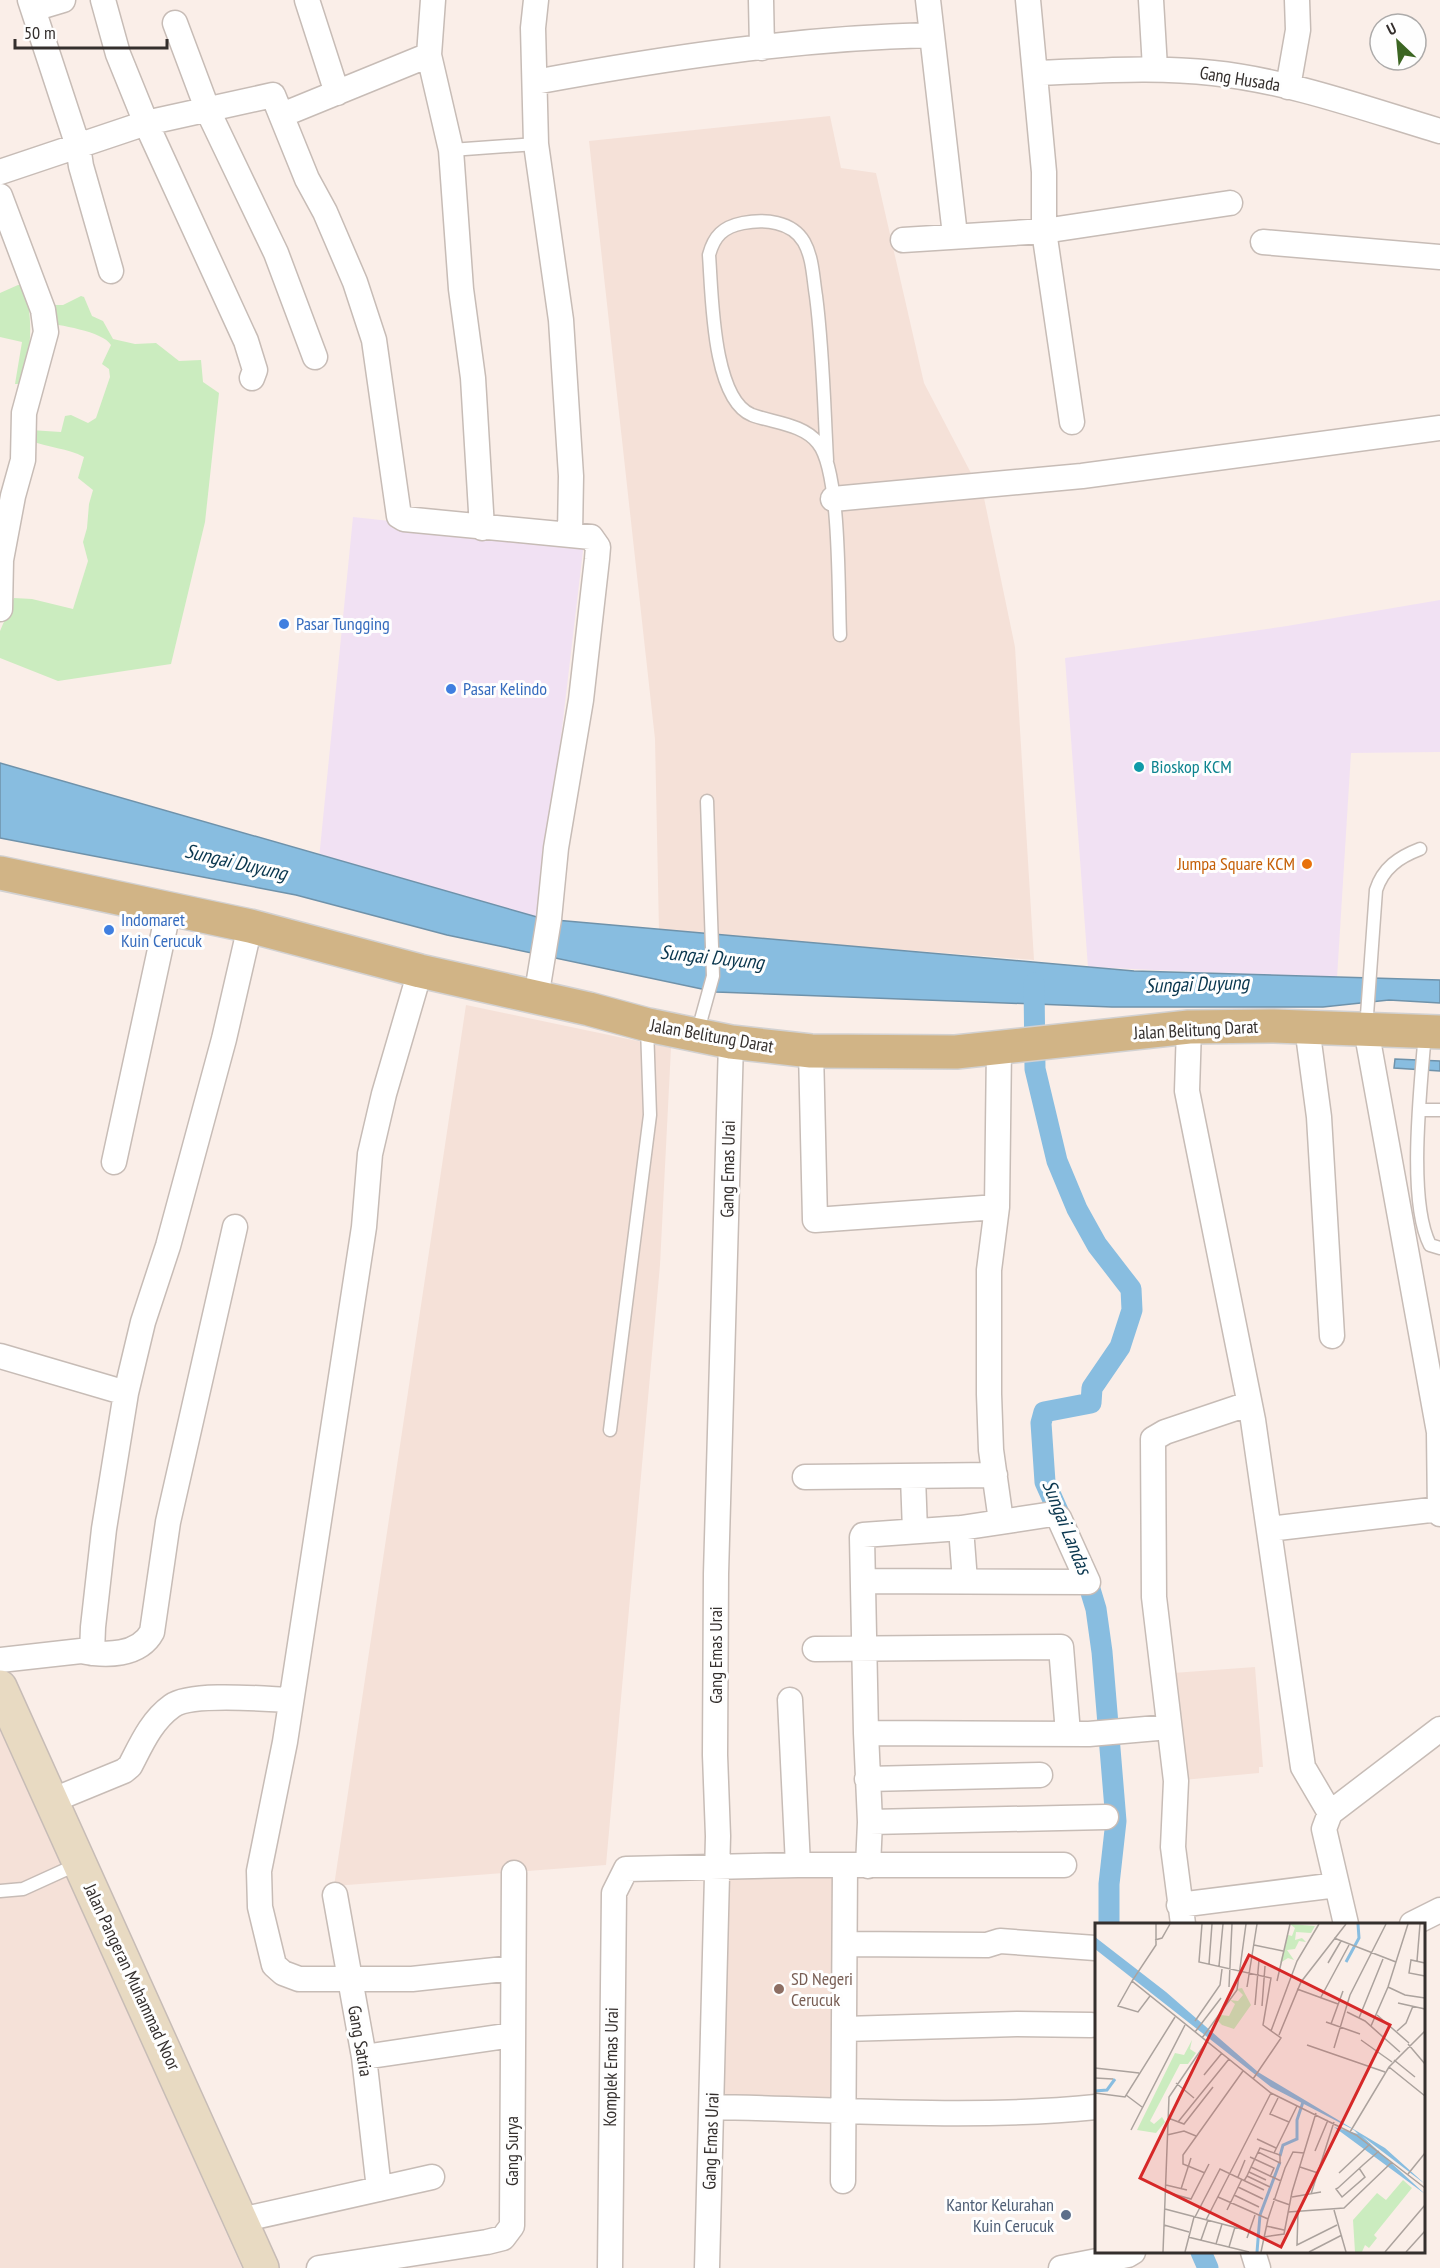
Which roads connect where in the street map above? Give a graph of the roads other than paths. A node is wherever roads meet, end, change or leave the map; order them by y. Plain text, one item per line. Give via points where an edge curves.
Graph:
1 (63, 0) edge
2 (103, 0) edge
3 (307, 0) edge
4 (433, 0) edge
5 (536, 0) edge
6 (761, 0) edge
7 (928, 0) edge
8 (1029, 0) edge
9 (1151, 0) edge
10 (1297, 0) edge
11 (31, 4) edge
12 (175, 23) dead end
13 (930, 35) junction
14 (762, 48) junction
15 (429, 55) junction
16 (1155, 68) junction
17 (1035, 73) junction
18 (535, 82) junction
19 (1288, 87) junction
20 (337, 93) junction
21 (208, 111) junction
22 (282, 115) junction
23 (146, 123) junction
24 (1440, 131) edge
25 (536, 144) junction
26 (78, 146) junction
27 (451, 150) junction
28 (0, 172) edge
29 (0, 196) edge
30 (1230, 202) dead end
31 (1044, 231) junction
32 (955, 235) junction
33 (903, 240) dead end
34 (1263, 242) dead end
35 (1440, 257) edge
36 (111, 271) dead end
37 (315, 357) dead end
38 (252, 378) dead end
39 (1072, 422) dead end
40 (1440, 428) edge
41 (827, 460) junction
42 (833, 499) junction
43 (482, 528) junction
44 (570, 534) junction
45 (0, 609) edge
46 (840, 635) dead end
47 (707, 801) dead end
48 (1420, 849) dead end
49 (0, 873) edge
50 (169, 908) junction
51 (250, 926) junction
52 (420, 971) junction
53 (536, 998) junction
54 (648, 1025) junction
55 (1189, 1027) junction
56 (1307, 1027) junction
57 (1366, 1029) junction
58 (1432, 1031) edge
59 (697, 1036) junction
60 (731, 1042) junction
61 (1020, 1045) junction
62 (811, 1051) junction
63 (1420, 1110) junction
64 (1440, 1110) edge
65 (114, 1162) dead end
66 (997, 1207) junction
67 (235, 1227) dead end
68 (1440, 1248) edge
69 (1332, 1336) dead end
70 (0, 1356) edge
71 (126, 1393) junction
72 (1248, 1404) junction
73 (610, 1430) dead end
74 (995, 1474) junction
75 (805, 1477) dead end
76 (913, 1477) junction
77 (1440, 1509) edge
78 (1440, 1514) edge
79 (1001, 1521) junction
80 (962, 1528) junction
81 (1269, 1529) junction
82 (915, 1531) junction
83 (863, 1581) junction
84 (965, 1581) junction
85 (864, 1647) junction
86 (815, 1649) dead end
87 (92, 1653) junction
88 (0, 1660) edge
89 (0, 1687) edge
90 (290, 1700) junction
91 (790, 1700) dead end
92 (1169, 1726) junction
93 (1440, 1729) edge
94 (866, 1732) junction
95 (1068, 1733) junction
96 (1040, 1775) dead end
97 (867, 1779) junction
98 (51, 1801) junction
99 (1330, 1812) junction
100 (1106, 1817) dead end
101 (870, 1822) junction
102 (80, 1863) junction
103 (798, 1865) junction
104 (1064, 1865) dead end
105 (856, 1866) junction
106 (716, 1868) junction
107 (514, 1873) dead end
108 (1337, 1886) junction
109 (0, 1891) edge
110 (335, 1895) dead end
111 (1181, 1915) edge
112 (1439, 1916) edge
113 (1346, 1923) edge
114 (1415, 1923) edge
115 (845, 1944) junction
116 (1095, 1948) dead end
117 (513, 1968) junction
118 (349, 1979) junction
119 (1091, 2025) dead end
120 (844, 2029) junction
121 (512, 2035) junction
122 (364, 2057) junction
123 (712, 2107) junction
124 (1095, 2109) edge
125 (844, 2110) junction
126 (432, 2177) dead end
127 (843, 2181) dead end
128 (379, 2189) junction
129 (241, 2220) junction
130 (1131, 2253) edge
131 (1110, 2263) edge
132 (262, 2268) edge
133 (318, 2268) edge
134 (610, 2268) edge
135 (707, 2268) edge
136 (1061, 2268) edge

1 - 11 street
2 - 23 street via 118,54
3 - 20 street
4 - 15 street
5 - 18 street
6 - 14 street
7 - 13 street
8 - 17 street
9 - 16 street
10 - 19 street via 1298,30
11 - 26 street
12 - 21 street
13 - 14 street
13 - 32 street
14 - 18 street via 627,65
15 - 20 street
15 - 27 street
16 - 17 street, Gang Husada
16 - 19 street, Gang Husada via 1216,73
17 - 31 street via 1044,172
18 - 25 street
19 - 24 street, Gang Husada
20 - 22 street
21 - 22 street via 273,95
21 - 23 street
21 - 37 street via 276,253
22 - 43 street via 355,282 374,340 399,516
23 - 26 street
23 - 38 street via 246,341 255,370
25 - 27 lane
25 - 44 street via 561,320 571,476
26 - 28 street
26 - 36 street
27 - 43 street via 460,289 473,378
29 - 45 street via 43,310 46,332 24,413 23,460 1,560
30 - 31 street
31 - 32 street
31 - 39 street
32 - 33 street
34 - 35 street
40 - 42 street via 1082,476
41 - 41 lane via 807,432 746,412 734,401 724,378 710,266 713,241 722,230 754,221 775,222 803,241 812,265 819,326
41 - 42 lane
42 - 46 lane
43 - 44 street
44 - 53 street via 591,537 598,548 581,700
47 - 59 lane via 713,976
48 - 57 lane via 1404,855 1380,878 1376,890
49 - 50 main road, Jalan Belitung Darat
50 - 51 main road, Jalan Belitung Darat
50 - 65 street
51 - 52 main road, Jalan Belitung Darat
51 - 71 street via 224,1039
52 - 53 main road, Jalan Belitung Darat
52 - 90 street via 370,1154 364,1227
53 - 54 main road, Jalan Belitung Darat
54 - 59 main road, Jalan Belitung Darat
54 - 73 lane via 650,1115
55 - 56 main road, Jalan Belitung Darat
55 - 61 main road, Jalan Belitung Darat
55 - 72 street via 1187,1091
56 - 57 main road, Jalan Belitung Darat
56 - 69 street via 1318,1117
57 - 58 main road, Jalan Belitung Darat
57 - 77 street via 1439,1432
58 - 63 lane
59 - 60 main road, Jalan Belitung Darat
60 - 62 main road, Jalan Belitung Darat
60 - 106 street, Gang Emas Urai via 716,1574
61 - 62 main road, Jalan Belitung Darat via 918,1054
61 - 66 street
62 - 66 street via 815,1220
63 - 64 lane
63 - 68 lane via 1422,1229 1430,1245
66 - 74 street via 988,1270 989,1394
67 - 87 street via 168,1522 152,1632 147,1642 134,1651
70 - 71 street
71 - 87 street via 104,1529
72 - 81 street
72 - 92 street via 1154,1439 1154,1597
74 - 76 street
74 - 79 street
75 - 76 street
76 - 82 street
77 - 78 street
77 - 81 street
79 - 80 street
79 - 84 street via 1056,1515 1088,1582
80 - 82 street
80 - 84 street
81 - 99 street via 1303,1767
82 - 83 street via 863,1535
83 - 84 street
83 - 85 street
85 - 86 street
85 - 94 street
85 - 95 street via 1062,1648
87 - 88 street
89 - 98 main road, Jalan Pangeran Muhammad Noor
90 - 98 street via 213,1697 173,1705 151,1727 124,1771
90 - 118 street via 258,1871 266,1936 274,1965 283,1973 299,1979
91 - 103 street
92 - 95 street
92 - 111 street via 1176,1780 1173,1847
93 - 99 street
94 - 95 street
94 - 97 street
96 - 97 street
97 - 101 street
98 - 102 main road, Jalan Pangeran Muhammad Noor
99 - 108 street via 1324,1829
100 - 101 street
101 - 105 street
102 - 109 lane via 23,1890
102 - 129 main road, Jalan Pangeran Muhammad Noor
103 - 105 street
103 - 106 street
104 - 105 street
105 - 115 street
106 - 123 street, Gang Emas Urai
106 - 134 street, Komplek Emas Urai via 626,1869 614,1893
107 - 117 street, Gang Surya
108 - 111 street
108 - 113 street
110 - 118 street, Gang Satria
112 - 114 street
115 - 116 street via 987,1945 1000,1941
115 - 120 street
117 - 118 street via 412,1979
117 - 121 street, Gang Surya
118 - 122 street, Gang Satria
119 - 120 street
120 - 125 street
121 - 122 street
121 - 133 street, Gang Surya via 512,2226 507,2235 487,2242
122 - 128 street, Gang Satria
123 - 125 street
123 - 135 street, Gang Emas Urai
124 - 125 street via 998,2113
125 - 127 street
126 - 128 street
128 - 129 street
129 - 132 main road, Jalan Pangeran Muhammad Noor
130 - 131 street
131 - 136 street

